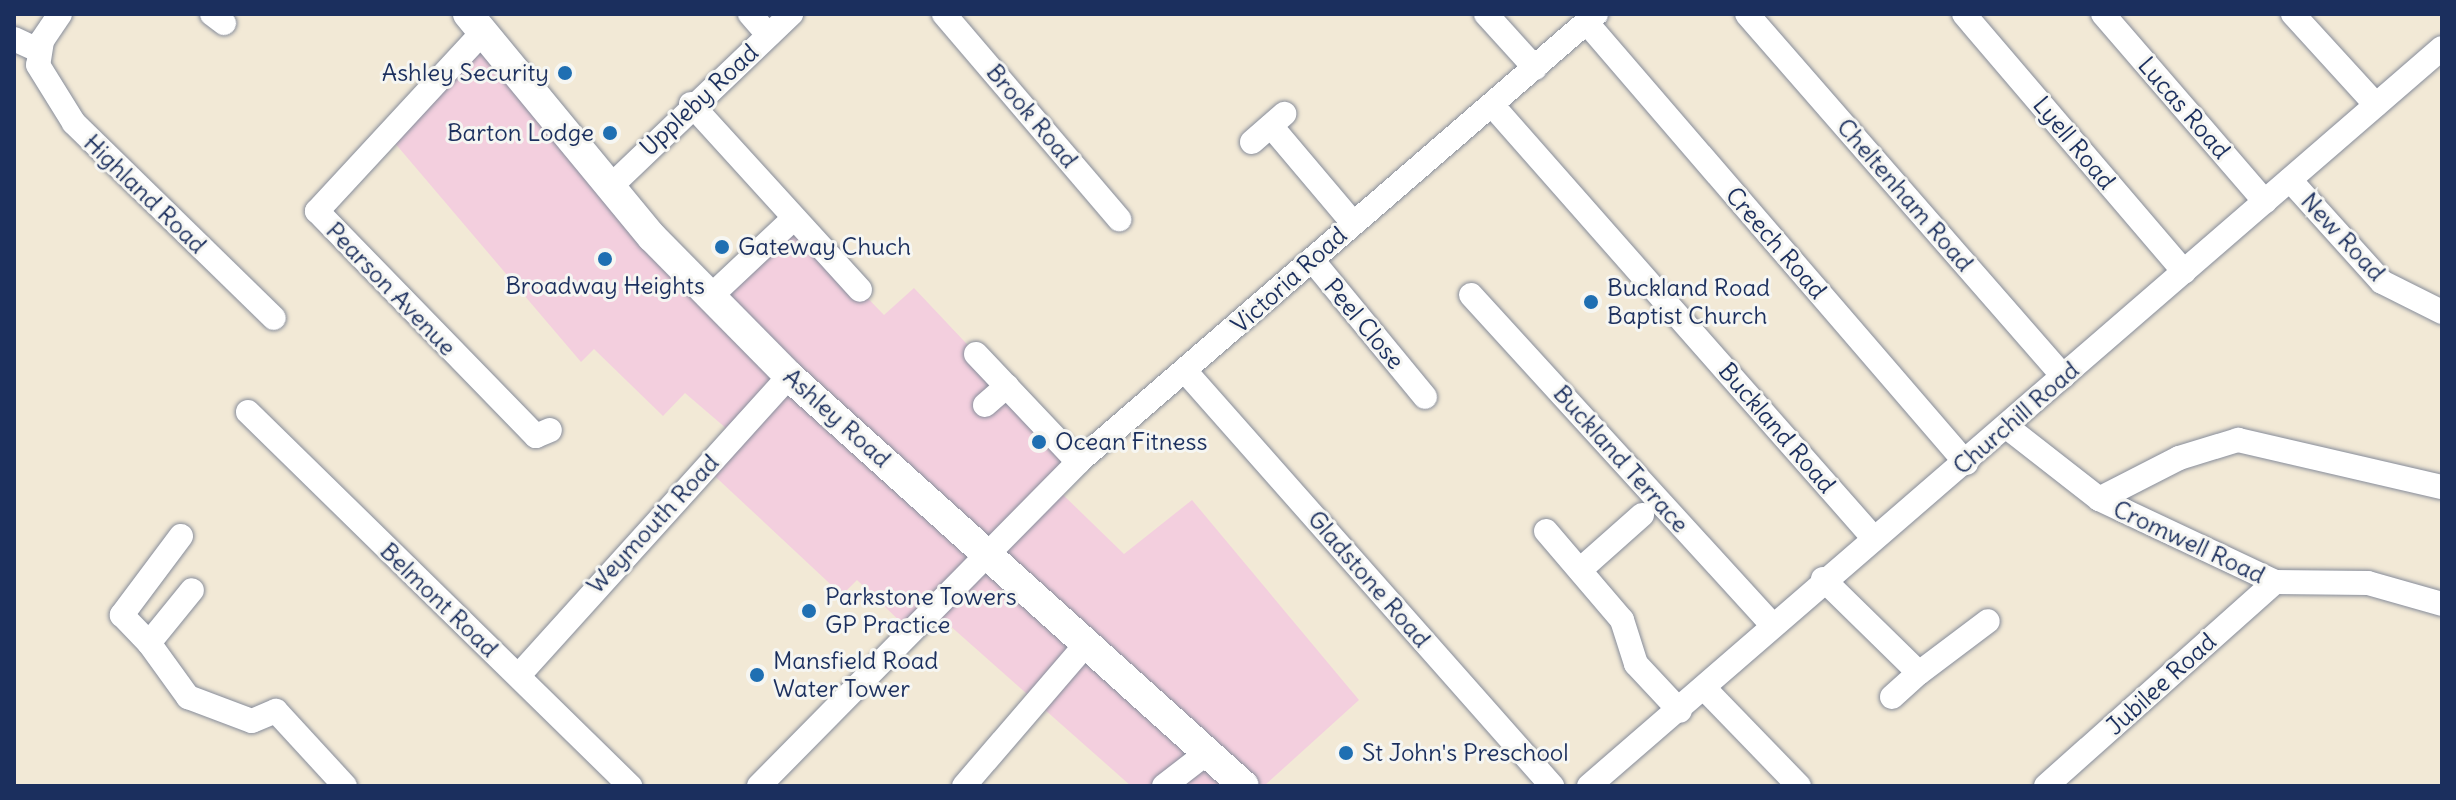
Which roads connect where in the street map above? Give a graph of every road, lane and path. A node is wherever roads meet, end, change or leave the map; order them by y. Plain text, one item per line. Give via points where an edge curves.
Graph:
1 (60, 14) edge
2 (750, 14) edge
3 (791, 14) edge
4 (944, 14) edge
5 (1486, 14) edge
6 (1747, 14) edge
7 (1964, 14) edge
8 (2103, 14) edge
9 (2293, 14) edge
10 (1592, 18) edge
11 (475, 23) edge
12 (768, 35) junction
13 (14, 39) edge
14 (2442, 48) edge
15 (38, 50) junction
16 (1535, 68) junction
17 (691, 104) junction
18 (2376, 105) junction
19 (1493, 106) junction
20 (1252, 142) dead end
21 (2290, 180) junction
22 (609, 188) junction
23 (2265, 202) junction
24 (1119, 219) dead end
25 (792, 220) junction
26 (1352, 222) junction
27 (1313, 261) junction
28 (2184, 272) junction
29 (860, 290) dead end
30 (1471, 295) dead end
31 (710, 297) junction
32 (2442, 312) edge
33 (274, 318) dead end
34 (976, 354) dead end
35 (1186, 372) junction
36 (789, 376) junction
37 (2063, 376) junction
38 (1007, 386) junction
39 (1423, 386) dead end
40 (985, 405) dead end
41 (248, 412) dead end
42 (2007, 427) junction
43 (539, 439) dead end
44 (1078, 462) junction
45 (1966, 463) junction
46 (2442, 487) edge
47 (2099, 499) junction
48 (1642, 515) dead end
49 (1546, 531) dead end
50 (1871, 535) junction
51 (181, 536) dead end
52 (985, 550) junction
53 (1580, 570) junction
54 (1823, 579) junction
55 (2275, 582) junction
56 (192, 590) dead end
57 (2442, 604) edge
58 (1988, 621) dead end
59 (1770, 623) junction
60 (1088, 642) junction
61 (149, 643) junction
62 (1919, 673) junction
63 (520, 674) junction
64 (1705, 689) junction
65 (1892, 697) dead end
66 (1680, 711) junction
67 (1208, 752) junction
68 (2060, 783) edge
69 (342, 785) edge
70 (630, 786) edge
71 (759, 786) edge
72 (964, 786) edge
73 (1164, 786) edge
74 (1244, 786) edge
75 (1552, 786) edge
76 (1589, 786) edge
77 (1799, 786) edge

1 - 15 street
2 - 12 street
3 - 12 street, Uppleby Road
4 - 24 street, Brook Road
5 - 16 street
6 - 37 street, Cheltenham Road
7 - 28 street, Lyell Road
8 - 23 street, Lucas Road
9 - 18 street
10 - 16 street, Victoria Road
10 - 45 street, Creech Road
11 - 22 main road, Ashley Road
11 - 43 street, Pearson Avenue via 310,214
12 - 17 street, Uppleby Road
13 - 15 street
14 - 18 street, Churchill Road
15 - 33 street, Highland Road via 45,79 95,150
16 - 19 street, Victoria Road
17 - 22 street, Uppleby Road
17 - 25 street
18 - 21 street, Churchill Road
19 - 26 street, Victoria Road
19 - 50 street, Buckland Road
20 - 26 street via 1278,120
21 - 23 street, Churchill Road
21 - 32 street, New Road via 2382,282
22 - 31 main road, Ashley Road
23 - 28 street, Churchill Road
25 - 29 street
25 - 31 street
26 - 27 street, Victoria Road
27 - 35 street, Victoria Road
27 - 39 street, Peel Close
28 - 37 street, Churchill Road
30 - 59 street, Buckland Terrace
31 - 36 main road, Ashley Road
34 - 38 street
35 - 44 street, Victoria Road
35 - 75 street, Gladstone Road
36 - 52 main road, Ashley Road
36 - 63 street, Weymouth Road
37 - 42 street, Churchill Road
38 - 40 street
38 - 44 street
41 - 63 street, Belmont Road
42 - 45 street, Churchill Road
42 - 47 street, Cromwell Road
44 - 52 street, Victoria Road
45 - 50 street, Churchill Road
46 - 47 street via 2238,440 2179,458
47 - 55 street, Cromwell Road
48 - 53 street
49 - 53 street
50 - 54 street, Churchill Road
51 - 61 street via 122,615
52 - 60 main road, Ashley Road
52 - 71 street, Victoria Road
53 - 66 street via 1622,620 1636,664
54 - 59 street, Churchill Road
54 - 62 street
55 - 57 street, Cromwell Road via 2368,583
55 - 68 street, Jubilee Road
56 - 61 street
58 - 62 street
59 - 64 street, Churchill Road
60 - 67 main road, Ashley Road
60 - 72 street
61 - 69 street via 188,697 252,721 276,711
62 - 65 street
63 - 70 street, Belmont Road
64 - 66 street, Churchill Road
64 - 77 street
66 - 76 street, Churchill Road
67 - 73 street
67 - 74 main road, Ashley Road

